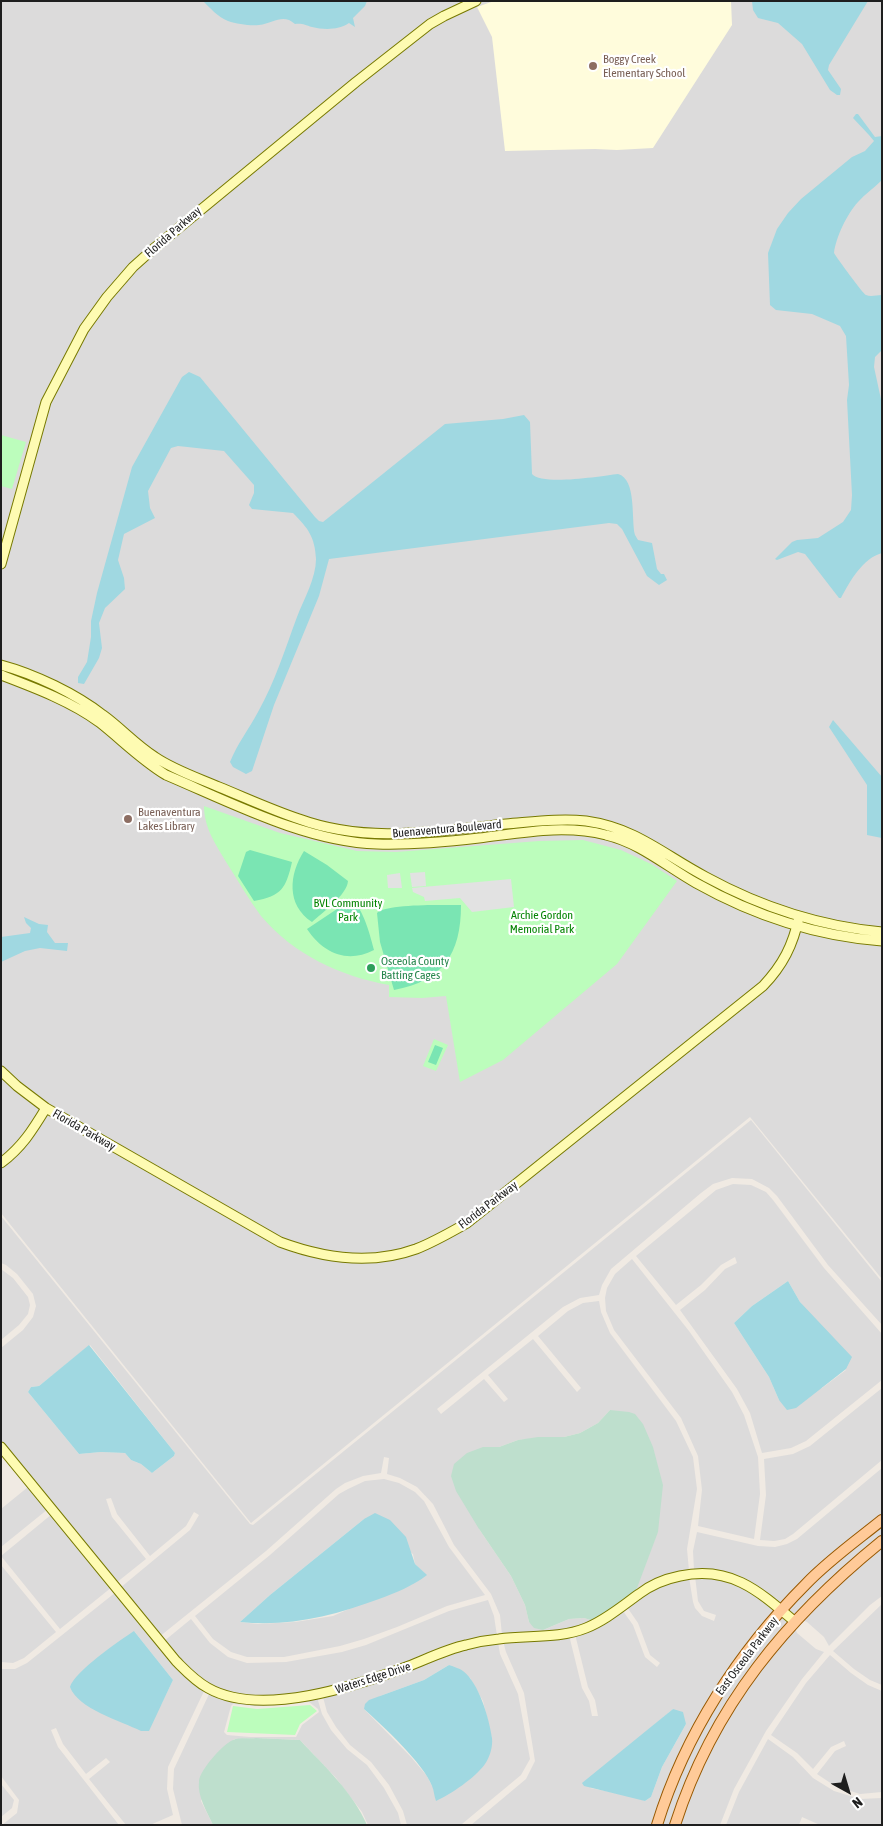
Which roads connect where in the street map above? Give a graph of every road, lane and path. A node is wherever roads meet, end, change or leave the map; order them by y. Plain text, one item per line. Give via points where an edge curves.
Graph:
1 (476, 1) edge
2 (1, 564) edge
3 (1, 665) edge
4 (1, 675) edge
5 (799, 917) junction
6 (797, 926) junction
7 (882, 932) edge
8 (882, 942) edge
9 (1, 1071) edge
10 (46, 1108) junction
11 (1, 1163) edge
12 (1, 1446) edge
13 (882, 1520) edge
14 (882, 1541) edge
15 (782, 1610) junction
16 (794, 1621) junction
17 (657, 1825) edge
18 (675, 1825) edge

1 - 2 street, Florida Parkway via 430,24 356,82 152,250 107,297 84,329 46,402
3 - 5 street, Buenaventura Boulevard via 42,680 90,704 142,748 169,766 300,820 379,835 529,822 587,821 633,834 743,896
4 - 6 street, Buenaventura Boulevard via 42,691 84,713 166,775 297,829 329,838 376,844 410,844 564,830 591,832 628,842 695,883 773,919
5 - 6 street, Florida Parkway
5 - 7 street, Buenaventura Boulevard
6 - 8 street, Buenaventura Boulevard
6 - 10 street, Florida Parkway via 782,963 762,986 468,1222 414,1250 352,1258 305,1251 280,1242
9 - 10 street, Florida Parkway
10 - 11 street via 26,1140
12 - 15 street, Waters Edge Drive via 176,1661 208,1688 236,1698 265,1700 319,1694 349,1688 464,1645 584,1629 607,1618 662,1580 692,1573 738,1580 756,1589
13 - 15 main road, East Osceola Parkway via 826,1565
14 - 16 main road, East Osceola Parkway via 832,1583
15 - 16 street, Waters Edge Drive
15 - 17 main road, East Osceola Parkway via 740,1661 712,1703 676,1772
16 - 18 main road, East Osceola Parkway via 749,1678 716,1730

